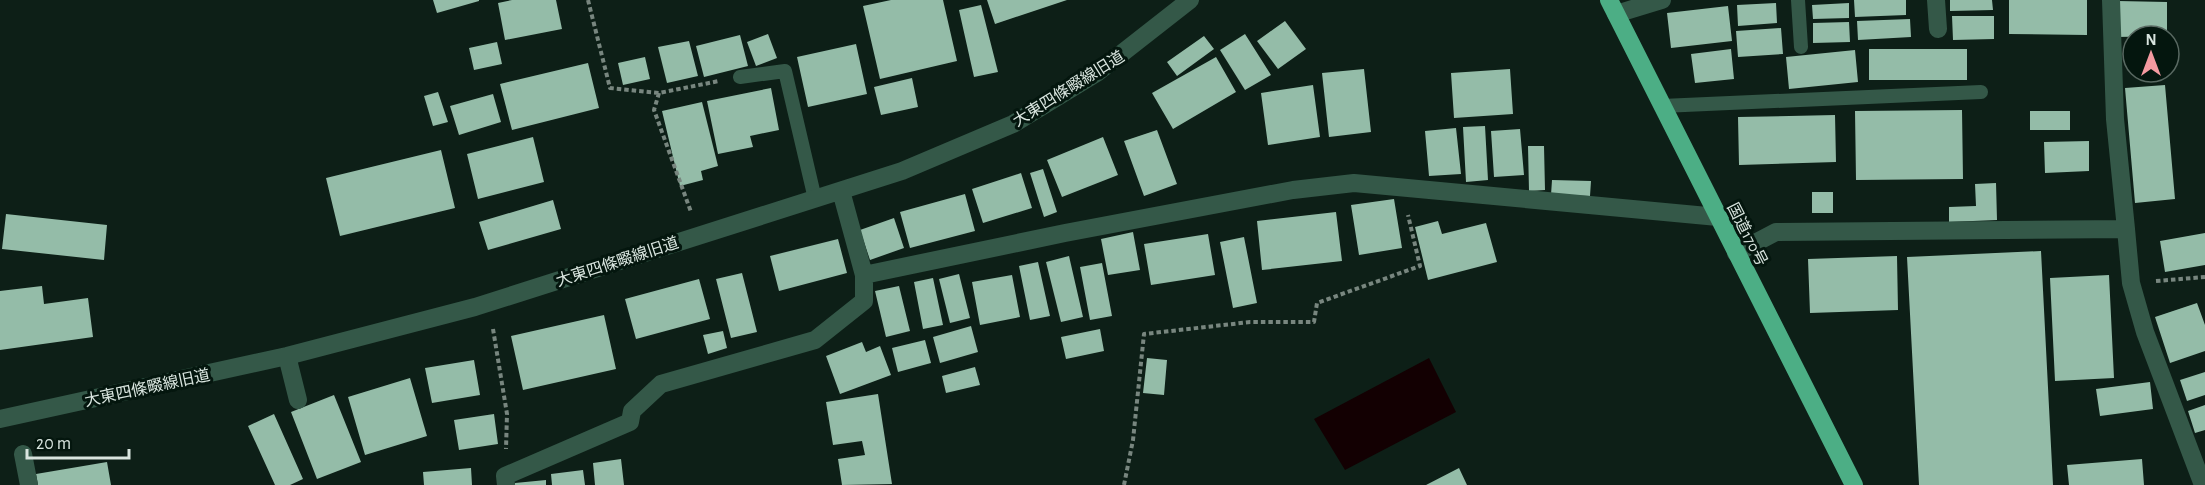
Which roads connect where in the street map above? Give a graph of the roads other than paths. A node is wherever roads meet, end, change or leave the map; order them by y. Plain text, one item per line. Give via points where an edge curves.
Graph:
1 (1191, 0) edge
2 (1662, 0) edge
3 (1798, 0) edge
4 (1936, 0) edge
5 (2111, 0) edge
6 (1613, 7) edge
7 (1938, 29) dead end
8 (1801, 47) dead end
9 (740, 77) road end
10 (1981, 92) dead end
11 (1662, 106) junction
12 (841, 191) junction
13 (815, 199) junction
14 (1718, 217) junction
15 (2126, 229) junction
16 (1736, 253) junction
17 (864, 276) junction
18 (287, 356) junction
19 (298, 400) dead end
20 (0, 419) edge
21 (23, 454) dead end
22 (506, 481) edge
23 (29, 485) edge
24 (1854, 485) edge
25 (2203, 485) edge

1 - 12 street, 大東四條畷線旧道 via 1098,72 1013,124 902,171
2 - 6 street
3 - 8 lane
4 - 7 street
5 - 15 street via 2115,119
6 - 11 highway, 国道170号
9 - 13 lane via 785,71
10 - 11 lane
11 - 14 highway, 国道170号
12 - 13 street, 大東四條畷線旧道
12 - 17 street
13 - 18 street, 大東四條畷線旧道 via 475,307
14 - 16 highway, 国道170号
14 - 17 street via 1354,183 1293,190 1065,233
15 - 16 street via 1776,232
15 - 25 street via 2132,283 2145,332
16 - 24 highway, 国道170号
17 - 22 street via 864,301 815,340 660,384 632,411 630,422
18 - 19 street
18 - 20 street, 大東四條畷線旧道
21 - 23 street

